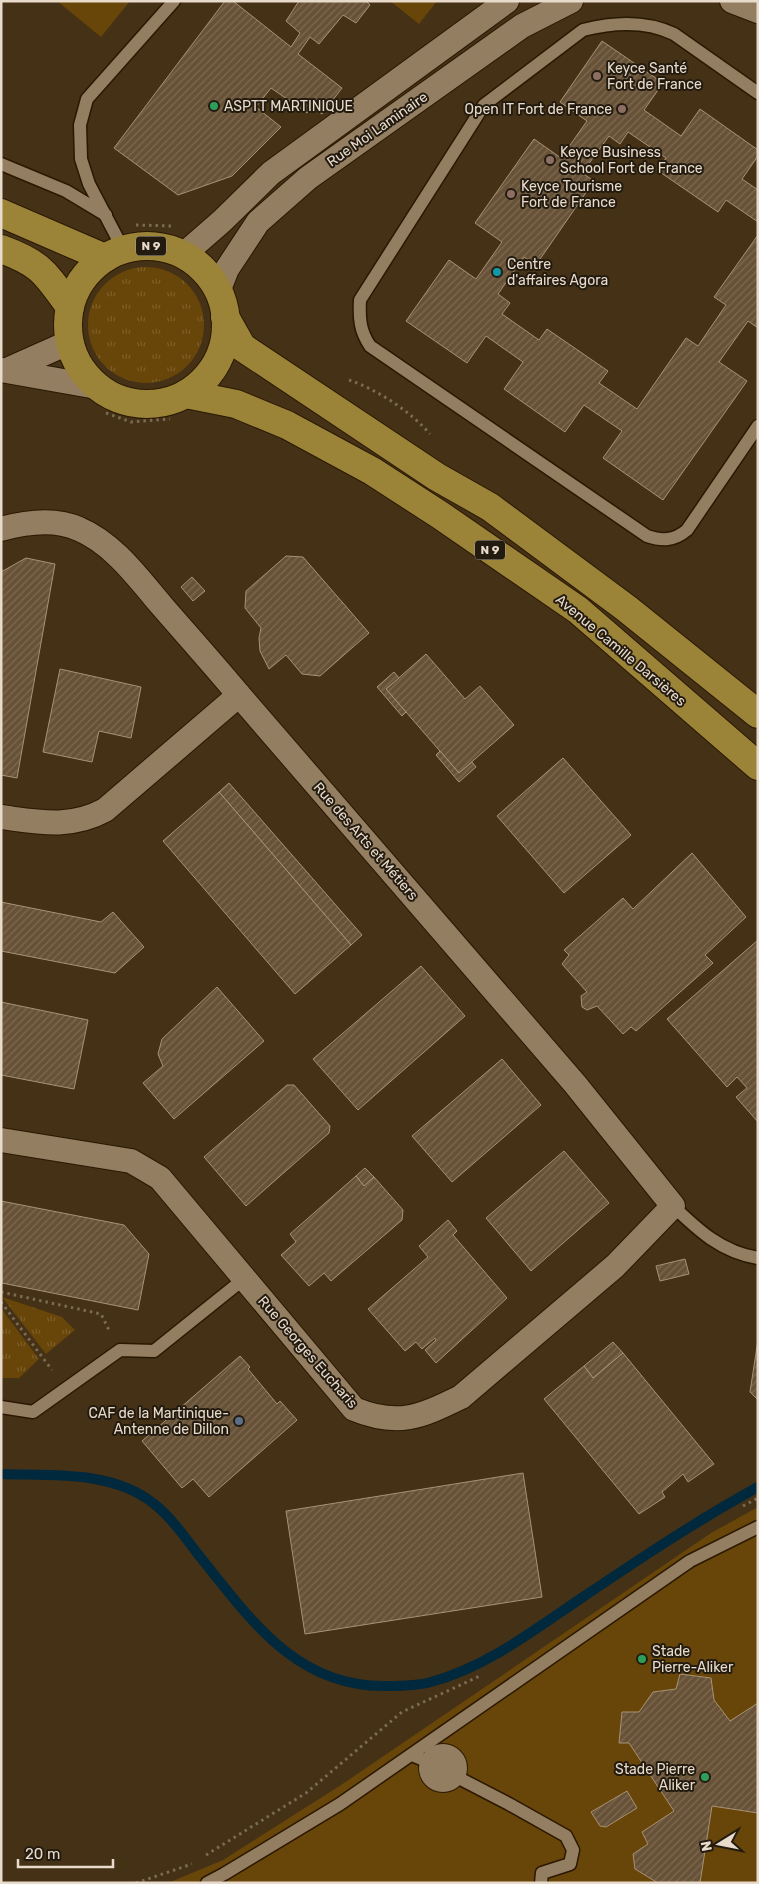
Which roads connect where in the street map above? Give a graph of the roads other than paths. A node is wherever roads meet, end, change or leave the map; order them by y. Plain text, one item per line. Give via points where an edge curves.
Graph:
1 (174, 1) edge
2 (507, 1) edge
3 (571, 1) edge
4 (732, 1) edge
5 (758, 11) edge
6 (758, 93) edge
7 (1, 164) edge
8 (1, 213) edge
9 (111, 237) junction
10 (1, 249) edge
11 (183, 255) junction
12 (222, 304) junction
13 (70, 307) junction
14 (70, 342) junction
15 (4, 370) edge
16 (186, 394) junction
17 (100, 399) junction
18 (758, 426) edge
19 (1, 529) edge
20 (239, 695) junction
21 (758, 714) edge
22 (758, 766) edge
23 (1, 817) edge
24 (1, 1140) edge
25 (673, 1206) junction
26 (758, 1258) edge
27 (245, 1278) junction
28 (1, 1406) edge
29 (758, 1527) edge
30 (422, 1759) junction
31 (453, 1776) joint
32 (222, 1879) edge
33 (206, 1883) edge
34 (541, 1883) edge

1 - 9 lane via 87,99 80,125 81,159
2 - 11 street, Rue Moi Laminaire via 271,173
3 - 12 street, Rue Moi Laminaire via 522,26 308,178 258,222 227,269
4 - 5 street
6 - 18 lane via 659,27 642,23 583,30 484,105 360,300 359,318 362,334 370,346 647,536 657,539 670,540 687,530
7 - 9 lane via 66,191
8 - 9 main road, N 9
9 - 11 main road, N 9
9 - 13 main road via 77,288
10 - 13 main road via 39,267
11 - 12 main road, N 9 via 204,270
12 - 16 main road via 225,340 217,361 204,380
12 - 21 main road, N 9 via 242,346 437,477 490,507 626,608
13 - 14 main road
14 - 15 street
14 - 17 main road via 80,367
15 - 17 street
16 - 17 main road via 164,403
16 - 22 main road, Avenue Camille Darsières / N 9 via 236,404 286,425 372,471 440,515 578,610
19 - 20 street, Rue des Arts et Métiers via 32,523 60,523 79,528 96,538 132,571
20 - 23 street via 93,817 60,824
20 - 25 street, Rue des Arts et Métiers via 576,1084
24 - 27 street, Rue Georges Eucharis via 131,1161 160,1178
25 - 26 lane via 704,1236
25 - 27 street, Rue Georges Eucharis via 614,1266 460,1397 431,1412 401,1420 375,1418 354,1409
27 - 28 lane via 154,1351 120,1350 33,1412
29 - 30 lane via 690,1561
30 - 31 street via 438,1780
30 - 32 lane via 340,1804
31 - 34 lane via 566,1836 572,1850 570,1864 542,1873
32 - 33 lane

